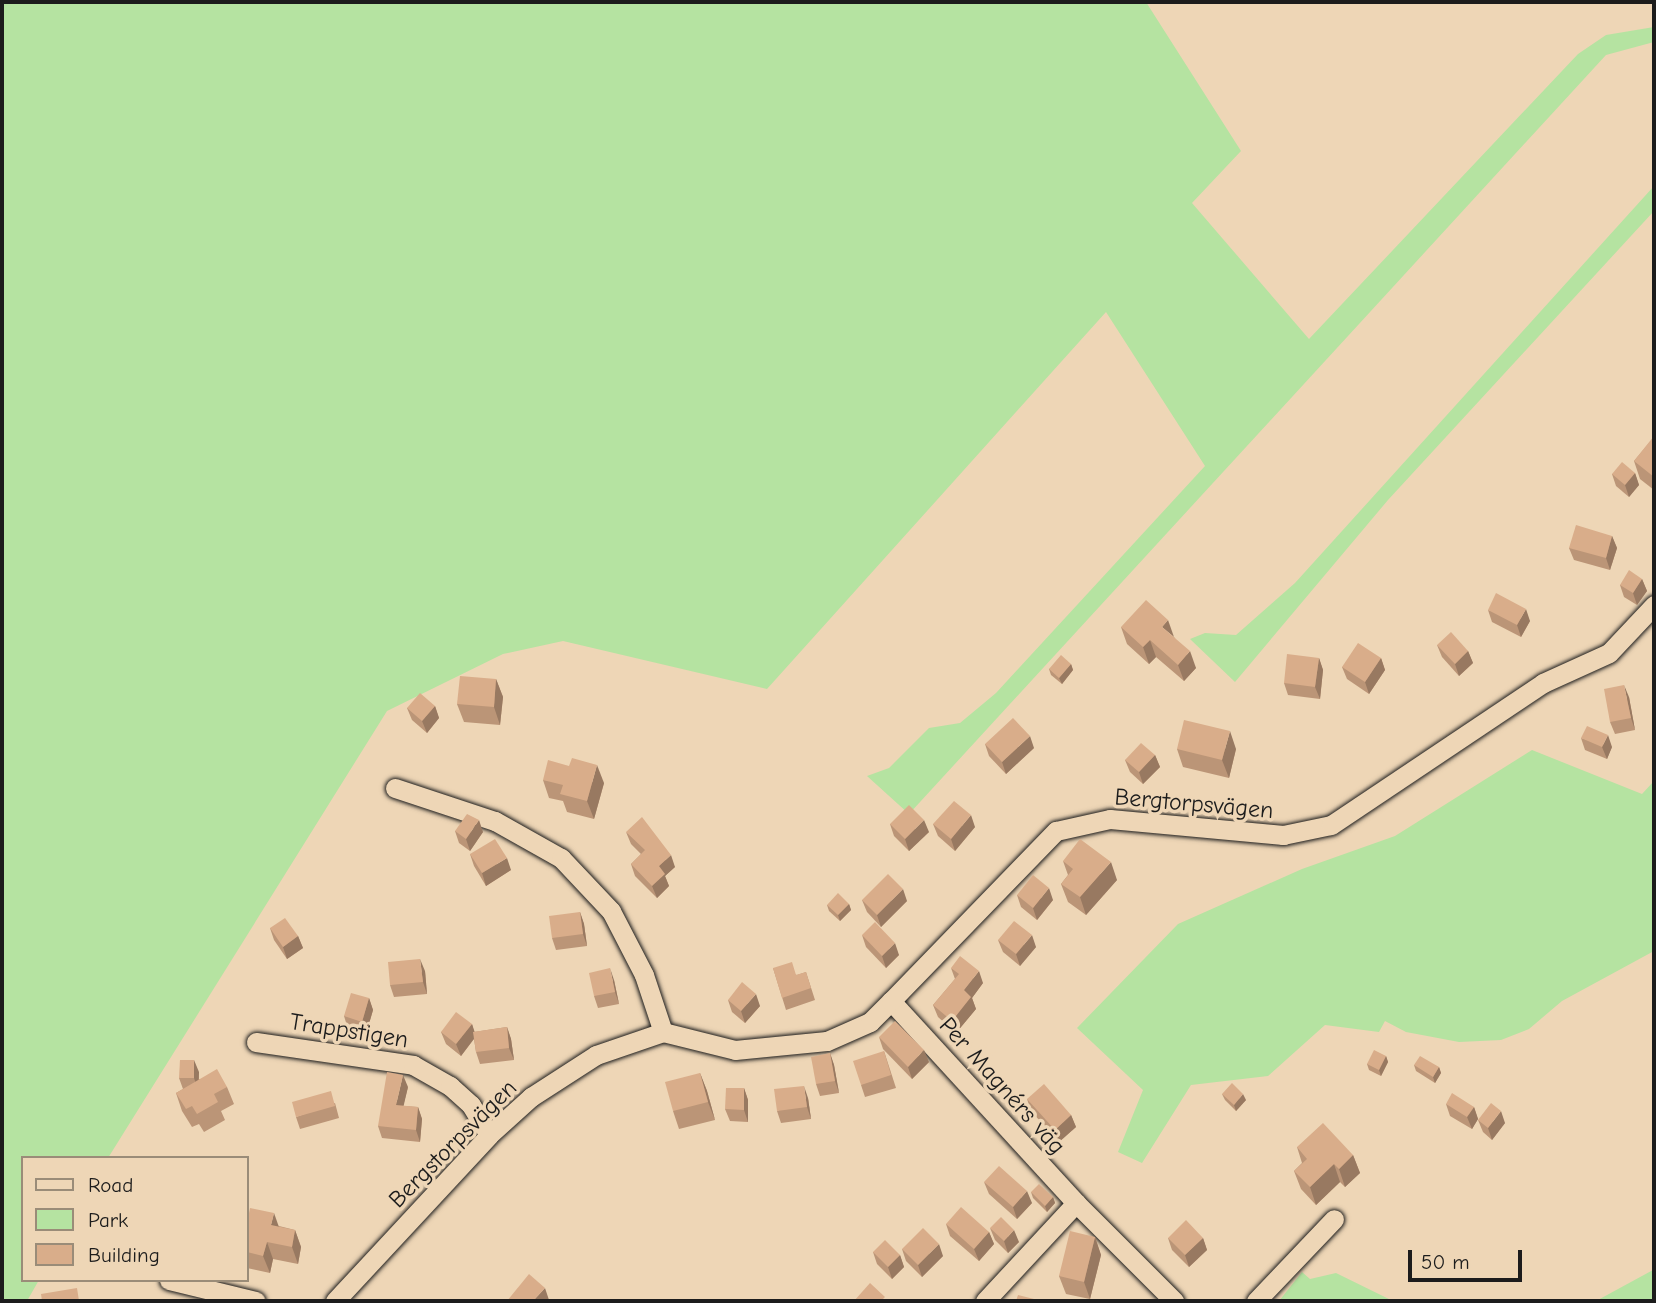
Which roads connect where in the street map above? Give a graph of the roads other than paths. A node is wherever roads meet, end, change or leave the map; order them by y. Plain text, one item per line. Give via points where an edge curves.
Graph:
1 (1654, 605) edge
2 (395, 788) dead end
3 (891, 1002) junction
4 (663, 1032) junction
5 (256, 1042) dead end
6 (489, 1135) junction
7 (1076, 1203) junction
8 (1334, 1219) dead end
9 (177, 1282) edge
10 (256, 1301) edge
11 (335, 1301) edge
12 (985, 1301) edge
13 (1174, 1301) edge
14 (1255, 1301) edge

1 - 3 street, Bergtorpsvägen via 1609,653 1543,683 1331,825 1283,835 1110,819 1056,831
2 - 4 street via 495,821 561,858 611,911 645,975
3 - 4 street, Bergtorpsvägen via 870,1021 827,1041 782,1049 735,1050
3 - 7 street, Per Magnérs väg
4 - 6 street, Bergstorpsvägen via 596,1055 531,1097
5 - 6 street, Trappstigen via 413,1065 450,1086 471,1105
6 - 11 street, Bergstorpsvägen
7 - 12 street
7 - 13 street, Per Magnérs väg
8 - 14 street
9 - 10 street

